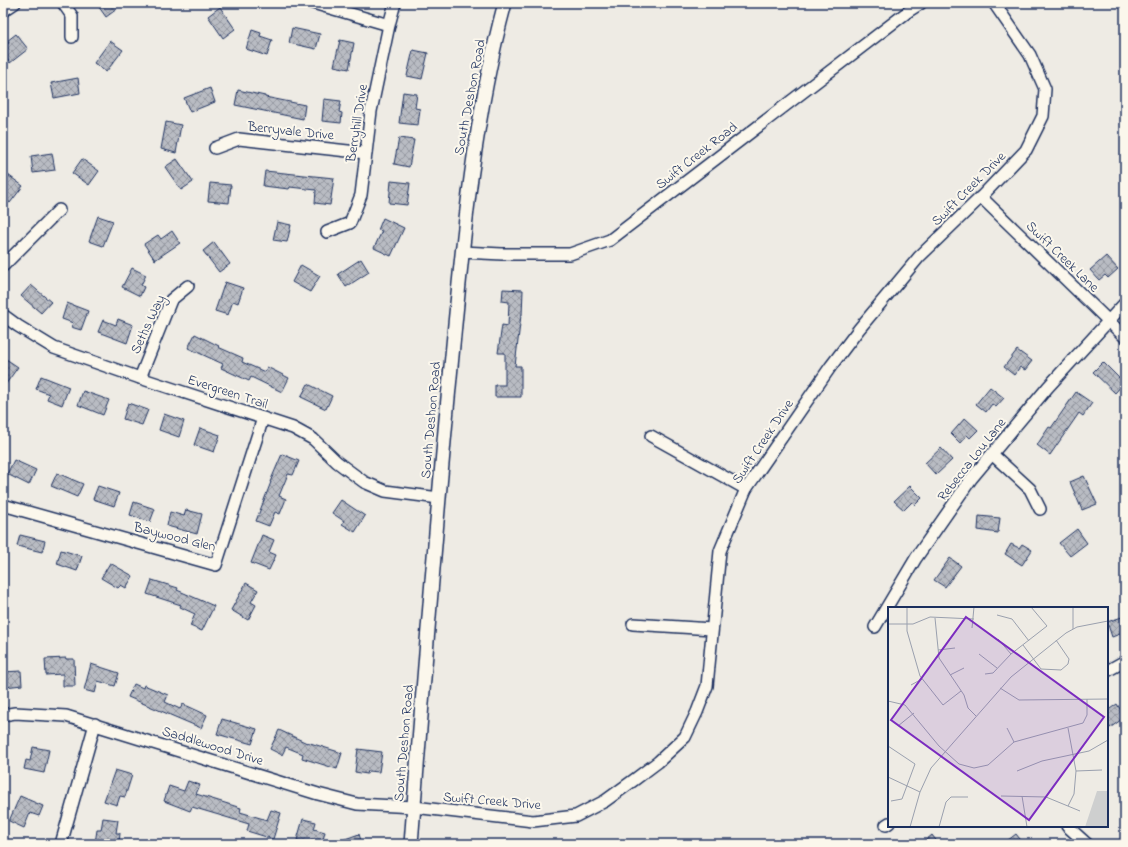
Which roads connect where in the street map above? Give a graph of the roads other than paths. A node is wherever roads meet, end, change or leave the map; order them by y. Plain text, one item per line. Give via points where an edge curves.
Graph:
1 (15, 3) edge
2 (63, 3) edge
3 (313, 3) edge
4 (395, 3) edge
5 (505, 3) edge
6 (921, 3) edge
7 (994, 3) edge
8 (3, 11) edge
9 (389, 25) junction
10 (72, 37) dead end
11 (215, 148) dead end
12 (366, 153) junction
13 (981, 197) junction
14 (59, 210) dead end
15 (327, 232) dead end
16 (462, 252) junction
17 (3, 266) edge
18 (188, 286) dead end
19 (1125, 303) edge
20 (3, 315) edge
21 (1109, 322) junction
22 (1125, 336) edge
23 (140, 378) junction
24 (263, 418) junction
25 (651, 436) dead end
26 (992, 454) junction
27 (746, 489) junction
28 (439, 498) junction
29 (3, 505) edge
30 (1040, 509) dead end
31 (633, 624) dead end
32 (875, 628) dead end
33 (712, 629) junction
34 (1125, 661) edge
35 (1108, 670) edge
36 (3, 715) edge
37 (95, 724) junction
38 (414, 807) junction
39 (1067, 827) edge
40 (61, 844) edge
41 (411, 844) edge
42 (1087, 844) edge

1 - 8 street
2 - 10 street via 72,16
3 - 9 street
4 - 9 street, Berryhill Drive
5 - 16 street, South Deshon Road via 474,150
6 - 16 street, Swift Creek Road via 610,240 570,254
7 - 13 street, Swift Creek Drive via 1030,55 1045,89 1043,116 1026,150
9 - 12 street, Berryhill Drive via 371,111
11 - 12 street, Berryvale Drive via 238,139
12 - 15 street, Berryhill Drive via 361,195 350,223
13 - 21 street, Swift Creek Lane
13 - 27 street, Swift Creek Drive via 919,257 859,329
14 - 17 street
16 - 28 street, South Deshon Road
18 - 23 street, Seths Way via 172,300
19 - 21 street, Rebecca Lou Lane
20 - 23 street, Evergreen Trail via 54,348
21 - 22 street, Swift Creek Lane
21 - 26 street, Rebecca Lou Lane
23 - 24 street, Evergreen Trail
24 - 28 street, Evergreen Trail via 293,428 313,439 337,462 364,482 385,490
24 - 29 street, Baywood Glen via 216,565
25 - 27 street
26 - 30 street via 1030,488
26 - 32 street, Rebecca Lou Lane via 971,479 916,558
27 - 33 street, Swift Creek Drive via 720,551
28 - 38 street, South Deshon Road
31 - 33 street
33 - 38 street, Swift Creek Drive via 706,686 685,737 658,762 605,801 576,816 534,821
34 - 35 street
36 - 37 street, Saddlewood Drive via 15,713 66,716
37 - 38 street, Saddlewood Drive via 318,794 357,804
37 - 40 street
38 - 41 street, South Deshon Road
39 - 42 street

